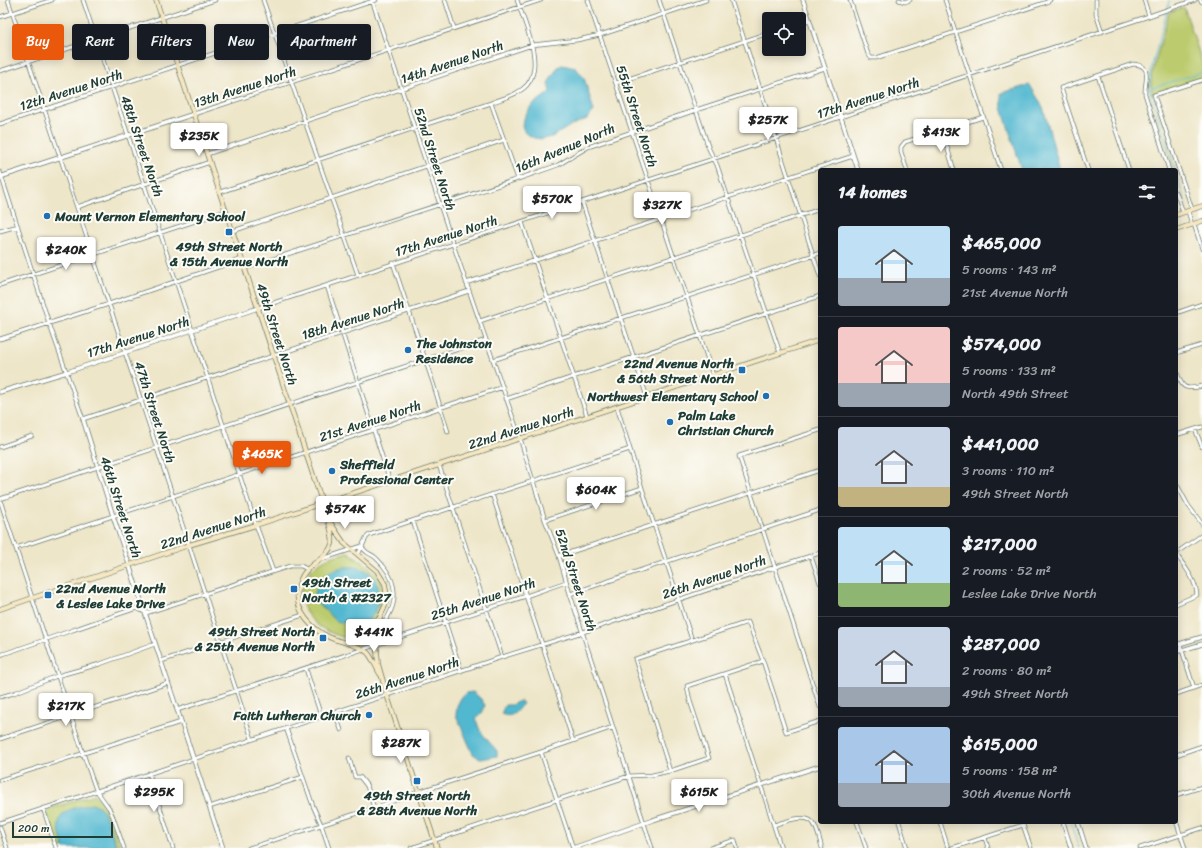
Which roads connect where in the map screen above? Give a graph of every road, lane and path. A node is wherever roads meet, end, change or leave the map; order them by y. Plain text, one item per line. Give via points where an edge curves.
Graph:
1 (8, 0) edge
2 (52, 0) edge
3 (83, 0) edge
4 (156, 0) edge
5 (215, 0) edge
6 (263, 0) edge
7 (376, 0) edge
8 (445, 0) edge
9 (516, 0) edge
10 (541, 0) edge
11 (588, 0) edge
12 (659, 0) edge
13 (706, 0) edge
14 (730, 0) edge
15 (803, 0) edge
16 (850, 0) edge
17 (899, 0) edge
18 (910, 0) edge
19 (945, 0) edge
20 (1050, 0) edge
21 (1096, 0) edge
22 (1144, 0) edge
23 (1195, 0) edge
24 (372, 1) edge
25 (519, 7) junction
26 (13, 13) junction
27 (664, 14) junction
28 (1149, 16) junction
29 (0, 17) edge
30 (162, 18) junction
31 (809, 20) junction
32 (806, 21) edge
33 (91, 24) edge
34 (129, 28) edge
35 (454, 28) junction
36 (956, 32) junction
37 (1102, 32) junction
38 (274, 34) junction
39 (600, 35) junction
40 (762, 35) edge
41 (744, 40) junction
42 (532, 45) junction
43 (72, 47) edge
44 (389, 50) junction
45 (103, 60) edge
46 (29, 61) junction
47 (680, 62) junction
48 (178, 66) junction
49 (825, 68) junction
50 (0, 71) edge
51 (969, 75) junction
52 (1098, 76) junction
53 (1202, 80) edge
54 (291, 82) junction
55 (616, 83) junction
56 (112, 87) junction
57 (402, 89) junction
58 (760, 89) junction
59 (491, 103) junction
60 (45, 109) junction
61 (696, 110) junction
62 (194, 114) junction
63 (841, 117) junction
64 (983, 117) junction
65 (304, 121) junction
66 (0, 124) edge
67 (415, 128) junction
68 (942, 130) junction
69 (632, 132) junction
70 (128, 135) junction
71 (775, 138) junction
72 (504, 140) junction
73 (207, 154) junction
74 (853, 156) junction
75 (61, 158) junction
76 (714, 158) junction
77 (318, 160) junction
78 (210, 162) junction
79 (427, 166) junction
80 (857, 168) edge
81 (906, 168) edge
82 (953, 168) edge
83 (1000, 168) edge
84 (1087, 168) edge
85 (1128, 168) edge
86 (1168, 168) edge
87 (1175, 168) edge
88 (0, 172) edge
89 (1, 177) edge
90 (788, 177) junction
91 (1178, 177) edge
92 (518, 179) junction
93 (648, 180) junction
94 (144, 184) junction
95 (220, 192) junction
96 (1178, 195) edge
97 (728, 197) junction
98 (331, 198) junction
99 (582, 202) junction
100 (440, 204) junction
101 (1202, 206) edge
102 (77, 207) junction
103 (818, 210) edge
104 (226, 211) junction
105 (1188, 211) junction
106 (1178, 214) edge
107 (800, 215) junction
108 (661, 219) junction
109 (1202, 221) edge
110 (522, 222) junction
111 (1193, 224) junction
112 (18, 226) junction
113 (1178, 229) edge
114 (233, 231) junction
115 (0, 232) edge
116 (160, 233) junction
117 (740, 235) junction
118 (344, 236) junction
119 (594, 240) junction
120 (453, 244) junction
121 (1202, 249) edge
122 (818, 254) edge
123 (93, 255) junction
124 (813, 255) junction
125 (674, 257) junction
126 (242, 259) junction
127 (535, 260) junction
128 (393, 263) junction
129 (245, 268) junction
130 (818, 270) edge
131 (34, 274) junction
132 (358, 275) junction
133 (754, 275) junction
134 (607, 279) junction
135 (176, 281) junction
136 (466, 282) junction
137 (0, 285) edge
138 (326, 286) junction
139 (469, 291) junction
140 (687, 296) junction
141 (818, 297) edge
142 (548, 299) junction
143 (109, 304) junction
144 (1202, 304) edge
145 (258, 308) junction
146 (409, 311) junction
147 (1178, 312) edge
148 (766, 314) junction
149 (620, 318) junction
150 (480, 321) junction
151 (49, 323) junction
152 (192, 330) junction
153 (341, 333) junction
154 (700, 336) junction
155 (561, 338) junction
156 (0, 339) edge
157 (486, 340) junction
158 (818, 341) edge
159 (1202, 345) edge
160 (125, 352) junction
161 (1178, 352) edge
162 (780, 353) junction
163 (274, 356) junction
164 (634, 357) junction
165 (426, 360) junction
166 (493, 360) junction
167 (67, 372) junction
168 (713, 375) junction
169 (1178, 376) edge
170 (208, 377) junction
171 (574, 377) junction
172 (357, 382) junction
173 (1202, 386) edge
174 (503, 387) junction
175 (0, 392) edge
176 (647, 397) junction
177 (506, 399) junction
178 (141, 400) junction
179 (290, 404) junction
180 (617, 406) junction
181 (441, 408) junction
182 (587, 416) junction
183 (83, 419) junction
184 (224, 426) junction
185 (1202, 427) edge
186 (1195, 429) junction
187 (373, 430) junction
188 (818, 431) edge
189 (448, 432) dead end
190 (1178, 434) edge
191 (32, 436) dead end
192 (520, 438) junction
193 (0, 446) edge
194 (1202, 447) edge
195 (157, 448) junction
196 (630, 449) junction
197 (306, 452) junction
198 (439, 465) junction
199 (98, 468) junction
200 (818, 471) edge
201 (240, 474) junction
202 (533, 480) junction
203 (390, 481) junction
204 (1178, 487) edge
205 (642, 488) junction
206 (751, 493) junction
207 (492, 494) junction
208 (173, 496) junction
209 (0, 500) edge
210 (323, 503) junction
211 (452, 508) junction
212 (818, 511) edge
213 (113, 516) junction
214 (328, 520) junction
215 (545, 520) junction
216 (413, 521) junction
217 (1202, 524) edge
218 (256, 525) junction
219 (654, 525) junction
220 (762, 529) junction
221 (1202, 535) edge
222 (189, 545) junction
223 (362, 546) junction
224 (16, 548) junction
225 (351, 549) junction
226 (1178, 553) edge
227 (818, 554) edge
228 (358, 555) junction
229 (559, 556) junction
230 (811, 556) junction
231 (1178, 557) edge
232 (318, 560) junction
233 (666, 562) junction
234 (129, 565) junction
235 (775, 567) junction
236 (306, 569) junction
237 (273, 571) junction
238 (818, 577) edge
239 (566, 582) junction
240 (205, 594) junction
241 (570, 594) junction
242 (526, 596) junction
243 (32, 598) junction
244 (679, 599) junction
245 (1178, 603) edge
246 (0, 608) edge
247 (486, 609) junction
248 (146, 613) junction
249 (303, 615) junction
250 (380, 617) junction
251 (445, 622) junction
252 (378, 630) junction
253 (583, 632) junction
254 (1202, 637) edge
255 (46, 640) junction
256 (692, 640) junction
257 (220, 642) junction
258 (346, 642) junction
259 (156, 644) junction
260 (377, 644) junction
261 (542, 644) junction
262 (1178, 644) edge
263 (1202, 644) edge
264 (362, 649) junction
265 (1182, 650) junction
266 (1178, 651) edge
267 (0, 655) edge
268 (502, 657) junction
269 (161, 661) junction
270 (762, 661) junction
271 (306, 669) junction
272 (461, 671) junction
273 (380, 674) junction
274 (725, 674) junction
275 (57, 676) junction
276 (168, 683) junction
277 (1202, 685) edge
278 (1194, 688) junction
279 (237, 691) junction
280 (1178, 693) edge
281 (387, 695) junction
282 (0, 697) edge
283 (818, 701) edge
284 (177, 710) junction
285 (335, 712) junction
286 (70, 715) junction
287 (321, 716) junction
288 (181, 722) junction
289 (818, 722) edge
290 (613, 727) junction
291 (286, 728) junction
292 (341, 730) dead end
293 (0, 739) edge
294 (252, 739) junction
295 (573, 741) junction
296 (1202, 746) edge
297 (541, 752) junction
298 (82, 753) junction
299 (1178, 754) edge
300 (349, 758) dead end
301 (193, 759) junction
302 (818, 767) edge
303 (670, 771) junction
304 (148, 773) junction
305 (629, 776) junction
306 (303, 777) junction
307 (0, 780) edge
308 (761, 786) junction
309 (1202, 787) edge
310 (96, 790) junction
311 (418, 792) junction
312 (1178, 794) edge
313 (557, 800) junction
314 (210, 807) junction
315 (43, 808) junction
316 (374, 808) junction
317 (0, 823) edge
318 (644, 823) junction
319 (321, 824) junction
320 (858, 824) edge
321 (900, 824) edge
322 (941, 824) edge
323 (1064, 824) edge
324 (1079, 824) edge
325 (1177, 824) edge
326 (774, 825) junction
327 (0, 827) edge
328 (1202, 828) edge
329 (1181, 835) junction
330 (985, 838) junction
331 (434, 840) junction
332 (7, 848) edge
333 (56, 848) edge
334 (124, 848) edge
335 (173, 848) edge
336 (223, 848) edge
337 (249, 848) edge
338 (329, 848) edge
339 (410, 848) edge
340 (437, 848) edge
341 (573, 848) edge
342 (652, 848) edge
343 (710, 848) edge
344 (737, 848) edge
345 (781, 848) edge
346 (822, 848) edge
347 (866, 848) edge
348 (907, 848) edge
349 (948, 848) edge
350 (952, 848) edge
351 (988, 848) edge
352 (1030, 848) edge
353 (1071, 848) edge
354 (1086, 848) edge
355 (1140, 848) edge
356 (1185, 848) edge

1 - 26 street, 47th Street North
2 - 26 street
3 - 33 street, 48th Street North
4 - 30 main road, 49th Street North
5 - 30 street
6 - 38 street
7 - 24 street, 12th Avenue North
8 - 35 street
9 - 25 street
10 - 25 street, 13th Avenue North
11 - 39 street, 55th Street North
12 - 27 street
13 - 27 street, 14th Avenue North
14 - 41 street
15 - 31 street
16 - 36 street via 871,58
17 - 18 street
19 - 36 street
20 - 36 street
21 - 37 street via 1096,14
22 - 28 street
23 - 28 street, 17th Avenue North
24 - 38 street, 12th Avenue North
24 - 44 street, 52nd Street North
25 - 35 street, 13th Avenue North
25 - 42 street
26 - 29 street
26 - 46 street, 47th Street North
27 - 39 street, 14th Avenue North
27 - 47 street
28 - 37 street, 17th Avenue North
30 - 34 street
30 - 48 main road, 49th Street North
31 - 32 street
31 - 49 street
35 - 44 street, 13th Avenue North
36 - 51 street
37 - 51 street, 17th Avenue North
38 - 48 street, 12th Avenue North
38 - 54 street
39 - 42 street, 14th Avenue North
39 - 55 street, 55th Street North
40 - 41 street
41 - 47 street
41 - 58 street
42 - 57 street, 14th Avenue North
42 - 59 street via 535,62 531,80 510,96
43 - 46 street
44 - 54 street, 13th Avenue North
44 - 57 street, 52nd Street North
45 - 56 street, 48th Street North
46 - 50 street
46 - 60 street, 47th Street North
47 - 55 street
47 - 61 street
48 - 56 street, 12th Avenue North
48 - 62 main road, 49th Street North
49 - 58 street, 16th Avenue North
49 - 63 street
51 - 63 street, 17th Avenue North
51 - 64 street
52 - 84 street via 1061,88
52 - 85 street
52 - 86 street via 1133,64 1145,69 1145,94
53 - 87 street via 1154,95
54 - 62 street, 13th Avenue North
54 - 65 street
55 - 69 street, 55th Street North
56 - 60 street, 12th Avenue North
56 - 70 street, 48th Street North
57 - 65 street, 14th Avenue North
57 - 67 street, 52nd Street North
58 - 61 street, 16th Avenue North
58 - 71 street
59 - 67 street
59 - 72 street
60 - 66 street, 12th Avenue North
60 - 75 street, 47th Street North
61 - 69 street, 16th Avenue North
61 - 76 street
62 - 70 street, 13th Avenue North
62 - 73 main road, 49th Street North
63 - 71 street, 17th Avenue North
63 - 74 street
64 - 68 street
64 - 83 street
65 - 73 street, 14th Avenue North
65 - 77 street
67 - 77 street
67 - 79 street, 52nd Street North
68 - 81 street via 905,142 901,152
68 - 82 street
69 - 92 street, 16th Avenue North via 588,147 558,165
69 - 93 street, 55th Street North
70 - 75 street, 13th Avenue North
70 - 94 street, 48th Street North
71 - 76 street, 17th Avenue North
71 - 90 street
72 - 79 street
72 - 92 street
73 - 78 main road, 49th Street North
74 - 80 street
74 - 90 street
75 - 89 street, 13th Avenue North
75 - 102 street, 47th Street North
76 - 93 street, 17th Avenue North
76 - 97 street
77 - 95 street
77 - 98 street
78 - 94 street
78 - 95 main road, 49th Street North
79 - 98 street
79 - 100 street, 52nd Street North
88 - 89 street, 46th Street North
89 - 112 street, 46th Street North
90 - 97 street
90 - 107 street
91 - 105 street
92 - 100 street, 16th Avenue North
93 - 99 street, 17th Avenue North
93 - 108 street, 55th Street North
94 - 102 street
94 - 116 street, 48th Street North
95 - 104 main road, 49th Street North
96 - 105 street
97 - 108 street
97 - 117 street
98 - 114 street
98 - 118 street
99 - 110 street, 17th Avenue North
99 - 119 street
100 - 118 street, 16th Avenue North
100 - 120 street, 52nd Street North
101 - 105 main road
102 - 123 street, 47th Street North
103 - 107 street
104 - 114 main road, 49th Street North
104 - 116 street
105 - 106 main road
105 - 111 street
107 - 117 street
107 - 124 street
108 - 119 street
108 - 125 street, 55th Street North
109 - 111 main road
110 - 120 street, 17th Avenue North
110 - 127 street
111 - 113 main road
111 - 121 street
112 - 115 street
112 - 131 street, 46th Street North
114 - 126 main road, 49th Street North
116 - 123 street
116 - 135 street, 48th Street North
117 - 125 street
117 - 133 street
118 - 129 street, 16th Avenue North
118 - 132 street
119 - 127 street
119 - 134 street
120 - 128 street, 17th Avenue North
120 - 136 street, 52nd Street North
122 - 124 street
123 - 131 street
123 - 143 street, 47th Street North
124 - 130 street
124 - 133 street
125 - 134 street
125 - 140 street, 55th Street North
126 - 129 main road, 49th Street North
126 - 135 street
127 - 136 street
127 - 142 street
128 - 132 street, 17th Avenue North
128 - 146 street
129 - 145 main road, 49th Street North
131 - 137 street
131 - 151 street, 46th Street North
132 - 138 street, 17th Avenue North
133 - 140 street
133 - 148 street
134 - 142 street
134 - 149 street
135 - 143 street
135 - 152 street, 48th Street North
136 - 139 street, 52nd Street North
138 - 145 street, 17th Avenue North
138 - 153 street
139 - 146 street, 18th Avenue North
139 - 150 street, 52nd Street North
140 - 149 street
140 - 154 street, 55th Street North
141 - 148 street
142 - 150 street
142 - 155 street
143 - 151 street
143 - 160 street, 47th Street North
144 - 147 street
145 - 152 street, 17th Avenue North
145 - 163 main road, 49th Street North
146 - 153 street, 18th Avenue North
146 - 165 street
148 - 154 street
148 - 162 street
149 - 155 street
149 - 164 street
150 - 157 street, 52nd Street North
151 - 156 street
151 - 167 street, 46th Street North
152 - 160 street, 17th Avenue North
152 - 170 street, 48th Street North
153 - 163 street, 18th Avenue North
153 - 172 street
154 - 164 street
154 - 168 street, 55th Street North
155 - 166 street
155 - 171 street
157 - 165 street
157 - 166 street, 52nd Street North
158 - 162 main road, 22nd Avenue North
159 - 161 street
160 - 167 street, 17th Avenue North
160 - 178 street, 47th Street North
162 - 168 main road, 22nd Avenue North
163 - 170 street, 18th Avenue North
163 - 179 main road, 49th Street North
164 - 171 street
164 - 176 street
165 - 172 street
165 - 181 street
166 - 174 street, 52nd Street North
167 - 175 street, 17th Avenue North
167 - 183 street, 46th Street North
168 - 176 main road, 22nd Avenue North
169 - 173 street via 1182,385 1188,389
170 - 178 street, 18th Avenue North
170 - 184 street, 48th Street North
171 - 177 street
171 - 182 street
172 - 179 street
172 - 187 street
174 - 177 street, 52nd Street North
174 - 181 street, 21st Avenue North
176 - 180 main road, 22nd Avenue North
177 - 192 street, 52nd Street North
178 - 183 street, 18th Avenue North
178 - 195 street, 47th Street North
179 - 184 street
179 - 197 main road, 49th Street North
180 - 182 main road, 22nd Avenue North
180 - 196 street
181 - 187 street, 21st Avenue North
181 - 189 street
182 - 192 main road, 22nd Avenue North
183 - 199 street, 46th Street North
184 - 195 street
184 - 201 street, 48th Street North
185 - 186 street
186 - 190 street
186 - 194 street
187 - 197 street, 21st Avenue North
187 - 203 street
188 - 206 street via 739,456
191 - 193 street
192 - 198 main road, 22nd Avenue North
192 - 202 street, 52nd Street North
195 - 199 street
195 - 208 street, 47th Street North
196 - 202 street
196 - 205 street
197 - 201 street, 21st Avenue North
197 - 210 main road, 49th Street North
198 - 203 main road, 22nd Avenue North
198 - 211 street
199 - 209 street
199 - 213 street, 46th Street North
200 - 206 street
201 - 208 street, 21st Avenue North
201 - 218 street, 48th Street North
202 - 207 street
202 - 215 street, 52nd Street North
203 - 210 main road, 22nd Avenue North
204 - 217 street
205 - 215 street
205 - 219 street
206 - 219 street
206 - 220 street
207 - 211 street
207 - 242 street
208 - 213 street, 21st Avenue North
208 - 222 street, 47th Street North
209 - 224 street
210 - 214 main road, 49th Street North
210 - 218 main road, 22nd Avenue North
211 - 216 street
211 - 247 street
212 - 220 street
213 - 224 street, 21st Avenue North
213 - 234 street, 46th Street North
214 - 225 main road
214 - 232 main road, 49th Street North via 332,543
215 - 229 street, 52nd Street North
216 - 223 street via 367,536
216 - 251 street
218 - 222 main road, 22nd Avenue North
218 - 237 street, 48th Street North
219 - 229 street
219 - 233 street
220 - 233 street
220 - 235 street
221 - 226 street
222 - 234 main road, 22nd Avenue North
222 - 240 street, 47th Street North
223 - 225 street
223 - 228 street
223 - 252 street via 366,553 374,556 386,568 394,589 392,610
224 - 243 street
225 - 228 main road
225 - 232 street
227 - 230 street, 26th Avenue North
228 - 250 main road via 378,571 385,584 387,598
229 - 239 street, 52nd Street North
230 - 235 street, 26th Avenue North
230 - 238 street
231 - 245 street via 1196,587 1197,595
232 - 236 main road, 49th Street North
233 - 241 street
233 - 244 street
234 - 243 main road, 22nd Avenue North
234 - 248 street, 46th Street North
235 - 244 street, 26th Avenue North
235 - 283 street
236 - 237 street via 290,566
236 - 249 main road, 49th Street North via 298,583 297,592
237 - 240 street
239 - 241 street, 52nd Street North
239 - 242 street, 25th Avenue North
240 - 248 street
240 - 257 street, 47th Street North
241 - 253 street, 52nd Street North
242 - 247 street, 25th Avenue North
242 - 261 street
243 - 246 main road, 22nd Avenue North
243 - 255 street
244 - 253 street, 26th Avenue North
244 - 256 street
247 - 251 street, 25th Avenue North
247 - 268 street
248 - 255 street via 137,608
248 - 259 street, 46th Street North
249 - 257 street
249 - 258 main road, 49th Street North via 323,634
250 - 252 main road, 49th Street North
250 - 258 street via 362,633
251 - 260 street, 25th Avenue North
251 - 272 street
252 - 260 main road, 49th Street North
253 - 261 street, 26th Avenue North
253 - 290 street, 52nd Street North
254 - 262 street
255 - 267 street
255 - 275 street
256 - 270 street via 748,622
256 - 303 street via 635,659
257 - 269 street
257 - 279 street, 47th Street North
258 - 264 main road, 49th Street North
259 - 269 street, 46th Street North
259 - 275 street
260 - 264 street, 25th Avenue North
260 - 273 main road, 49th Street North
261 - 268 street, 26th Avenue North
261 - 295 street
262 - 265 street
263 - 265 street
264 - 271 street, 25th Avenue North
264 - 273 main road, 49th Street North via 368,653
265 - 266 street
265 - 278 street
268 - 272 street, 26th Avenue North
269 - 276 street, 46th Street North
270 - 274 street
270 - 289 street via 786,732
271 - 279 street, 25th Avenue North
271 - 287 street
272 - 281 street, 26th Avenue North
273 - 281 main road, 49th Street North
274 - 303 street via 687,686 709,758
274 - 308 street
275 - 282 street
275 - 286 street
276 - 284 street, 46th Street North
276 - 286 street
277 - 278 street
278 - 280 street
279 - 284 street, 25th Avenue North
279 - 294 street, 47th Street North
281 - 285 street, 26th Avenue North
281 - 311 main road, 49th Street North
284 - 288 street, 46th Street North
285 - 287 street, 26th Avenue North
285 - 292 street
286 - 293 street
286 - 298 street
287 - 291 street, 26th Avenue North
288 - 298 street
288 - 301 street, 46th Street North
290 - 295 street
290 - 305 street, 52nd Street North
291 - 294 street, 26th Avenue North
291 - 306 street
294 - 301 street, 26th Avenue North
295 - 297 street
296 - 299 street
297 - 311 street
297 - 313 street
298 - 307 street
298 - 310 street
300 - 316 street via 355,777 360,777 367,786
301 - 304 street, 26th Avenue North
301 - 314 street, 46th Street North
302 - 308 street
303 - 305 street
304 - 310 street, 26th Avenue North
304 - 335 street
305 - 313 street
305 - 318 street, 52nd Street North
306 - 314 street
306 - 319 street
308 - 318 street
308 - 326 street
309 - 312 street
310 - 315 street, 26th Avenue North
310 - 334 street via 109,808
311 - 316 street
311 - 331 main road, 49th Street North
313 - 331 street
313 - 341 street
314 - 336 street, 46th Street North
315 - 317 street, 26th Avenue North
315 - 333 street
316 - 319 street
318 - 341 street
318 - 342 street, 52nd Street North
319 - 337 street
319 - 338 street
320 - 347 street
321 - 348 street
322 - 349 street
323 - 353 street
324 - 354 street
325 - 329 street
326 - 345 street
326 - 346 street via 799,818 810,820 814,824
327 - 332 street
328 - 329 street
329 - 355 street
329 - 356 street
330 - 350 street
330 - 351 street
330 - 352 street via 1023,825
331 - 339 street
331 - 340 main road, 49th Street North
343 - 344 street via 735,840

